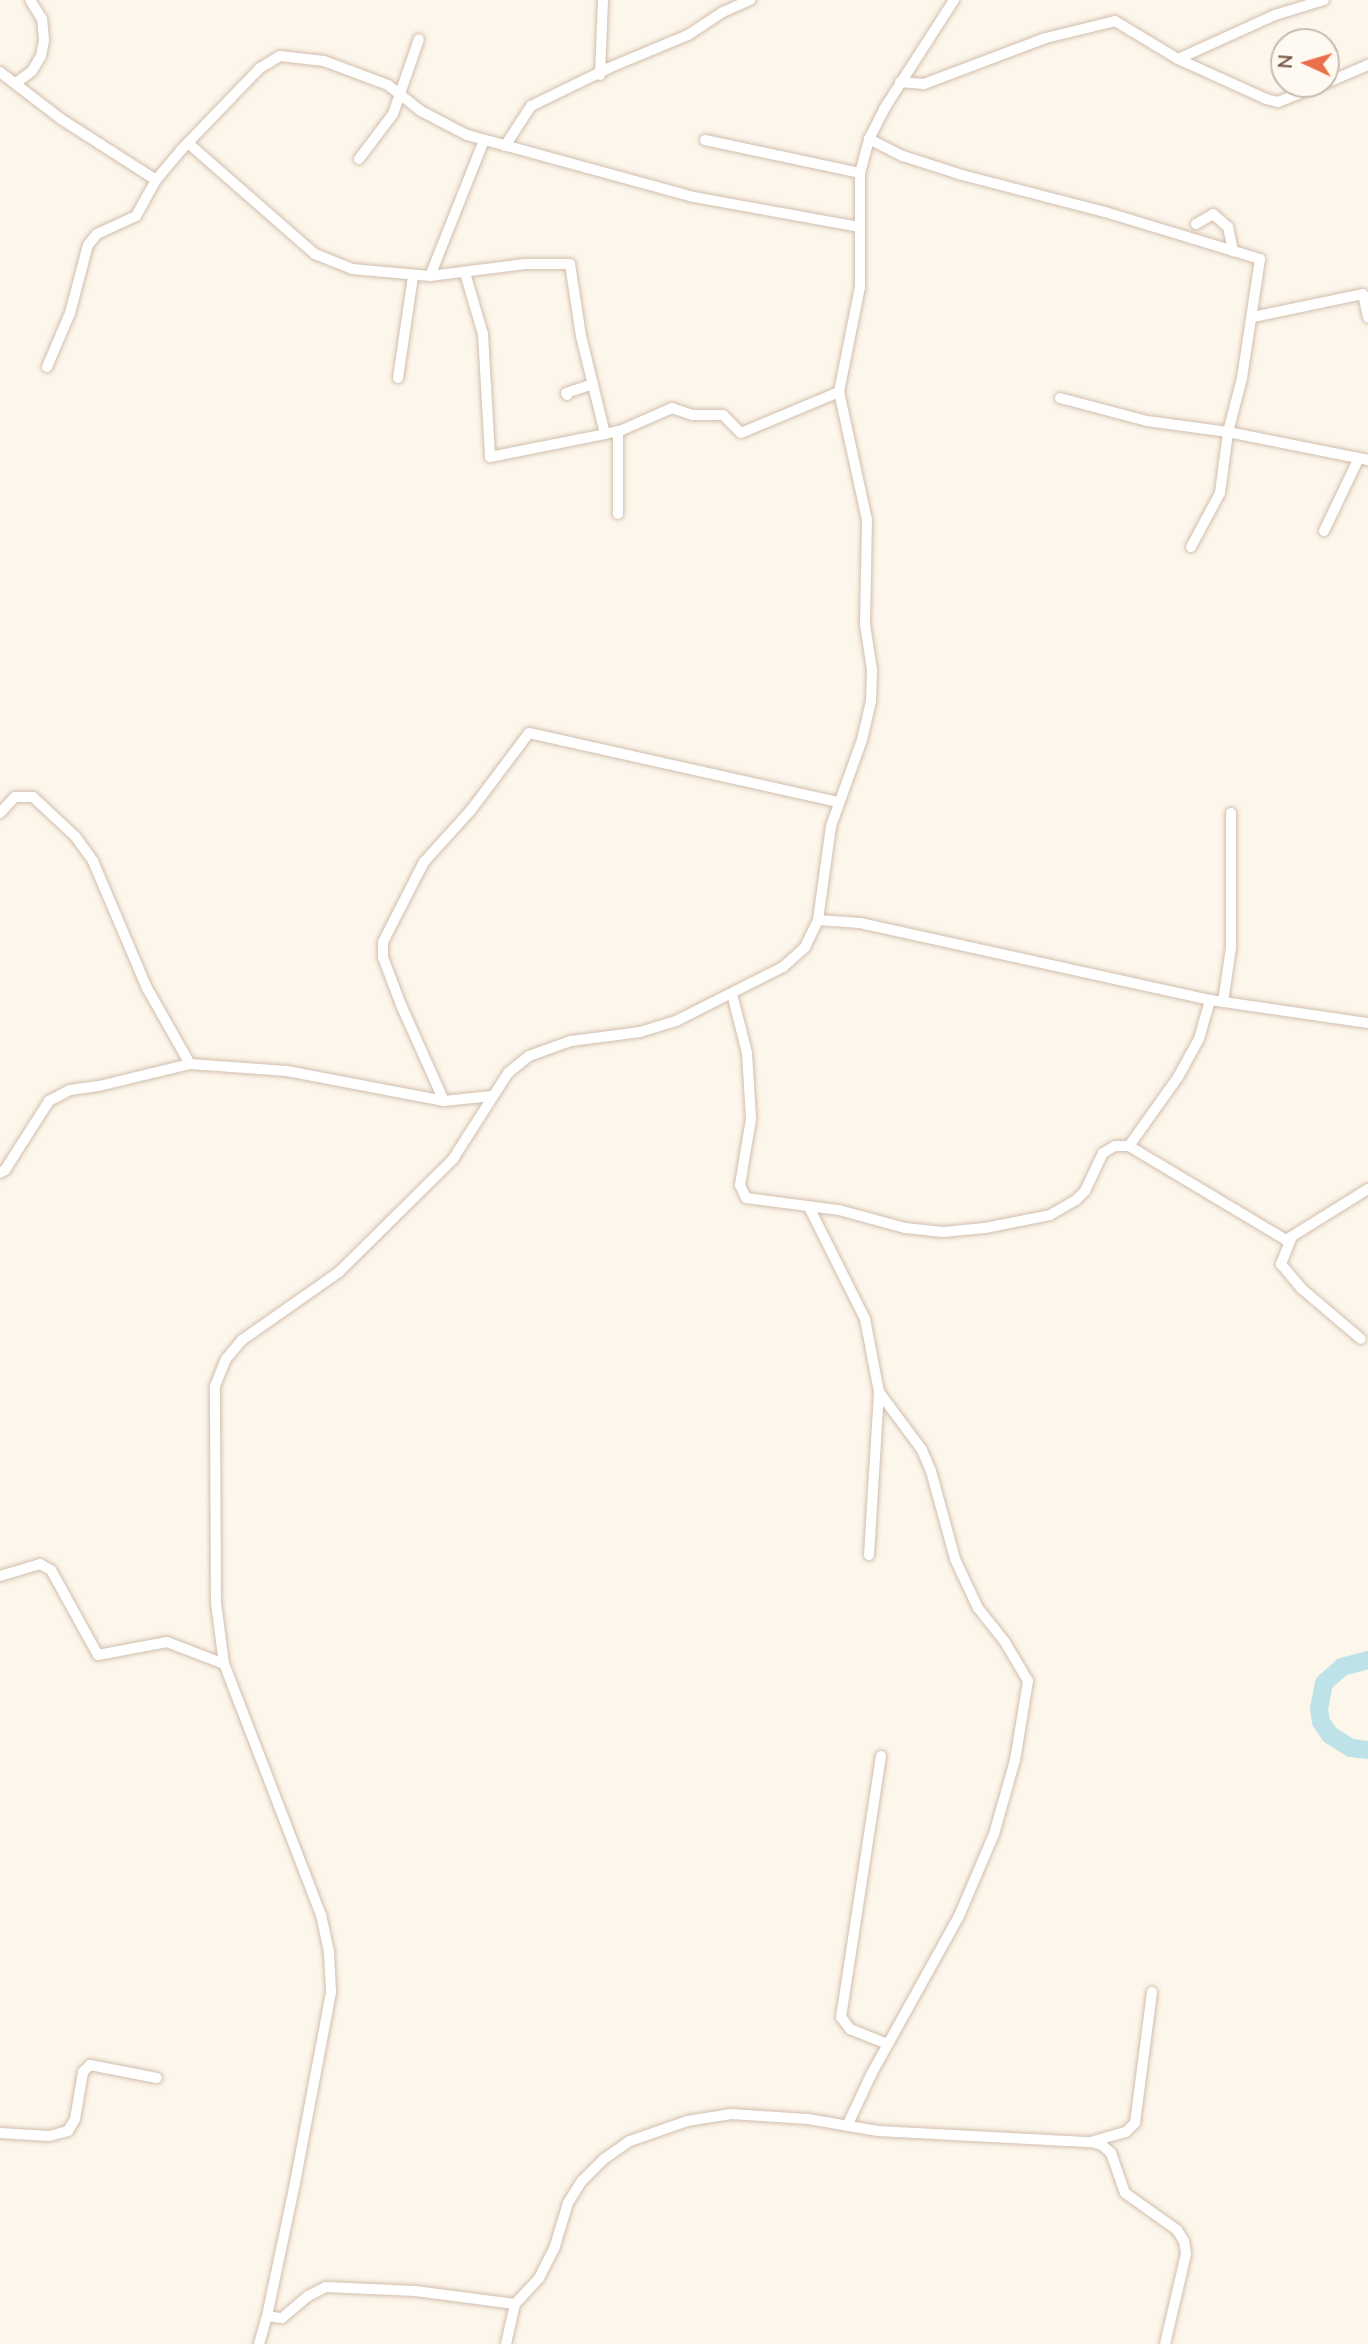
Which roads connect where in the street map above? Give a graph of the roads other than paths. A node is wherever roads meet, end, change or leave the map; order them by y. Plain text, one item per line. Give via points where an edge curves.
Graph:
1 (30, 0) edge
2 (603, 0) edge
3 (750, 0) edge
4 (954, 0) edge
5 (1324, 0) edge
6 (419, 39) dead end
7 (1178, 59) junction
8 (1368, 65) edge
9 (0, 72) edge
10 (600, 75) junction
11 (1340, 76) edge
12 (900, 82) junction
13 (16, 83) junction
14 (402, 95) junction
15 (1288, 98) edge
16 (869, 138) junction
17 (484, 140) junction
18 (705, 140) dead end
19 (188, 143) junction
20 (505, 146) junction
21 (359, 159) dead end
22 (860, 173) junction
23 (156, 180) junction
24 (1196, 224) dead end
25 (859, 227) junction
26 (1233, 251) junction
27 (465, 273) junction
28 (413, 276) junction
29 (430, 276) junction
30 (1253, 317) junction
31 (1368, 317) edge
32 (47, 367) dead end
33 (398, 378) dead end
34 (593, 384) junction
35 (839, 392) junction
36 (567, 395) dead end
37 (1060, 398) dead end
38 (618, 431) junction
39 (1228, 432) junction
40 (606, 434) junction
41 (1364, 459) edge
42 (618, 514) dead end
43 (1324, 531) dead end
44 (1191, 547) dead end
45 (837, 802) junction
46 (0, 813) edge
47 (1231, 813) dead end
48 (818, 920) junction
49 (732, 994) junction
50 (1210, 1000) junction
51 (1223, 1002) junction
52 (1368, 1023) edge
53 (190, 1064) junction
54 (492, 1096) junction
55 (444, 1101) junction
56 (1129, 1146) junction
57 (0, 1173) edge
58 (1368, 1189) edge
59 (809, 1207) junction
60 (1291, 1239) junction
61 (1361, 1339) dead end
62 (879, 1392) junction
63 (869, 1555) dead end
64 (0, 1576) edge
65 (224, 1664) junction
66 (881, 1756) dead end
67 (1152, 1993) dead end
68 (887, 2044) junction
69 (157, 2078) dead end
70 (847, 2126) junction
71 (0, 2133) edge
72 (1091, 2142) junction
73 (514, 2304) junction
74 (267, 2316) junction
75 (259, 2344) edge
76 (506, 2344) edge
77 (1165, 2344) edge

1 - 13 street via 43,19 44,40 33,71
2 - 10 street
3 - 10 street via 688,36
4 - 12 street
5 - 7 street via 1276,15
6 - 14 street
7 - 12 street via 1115,21 1046,38 924,84
7 - 15 street via 1278,102
8 - 11 street
9 - 13 street
10 - 20 street via 531,106
12 - 16 street
13 - 23 street via 61,119
14 - 17 street via 421,111
14 - 19 street via 324,61 280,56 260,68
14 - 21 street
16 - 22 street
16 - 26 street via 903,156 961,175
17 - 20 street
17 - 29 street
18 - 22 street
19 - 23 street
19 - 28 street via 315,254 352,270
20 - 25 street via 694,197
22 - 25 street
23 - 32 street via 136,216 97,234 88,245 70,313
24 - 26 street via 1213,214 1228,226
25 - 35 street via 859,299
26 - 30 street via 1260,259
27 - 29 street
27 - 34 street via 525,264 570,264
27 - 40 street via 482,334 491,457
28 - 29 street
28 - 33 street
30 - 31 street via 1363,294
30 - 39 street
34 - 36 street
34 - 40 street
35 - 38 street via 741,433 723,415 692,415 673,408
35 - 45 street via 867,520 865,624 872,670 862,740
37 - 39 street via 1147,421
38 - 40 street
38 - 42 street
39 - 41 street
39 - 44 street via 1220,493
41 - 43 street
45 - 48 street
45 - 55 street via 529,733 471,810 424,862 383,942 383,957 401,1005
46 - 53 street via 15,797 28,796 75,836 93,861 147,988
47 - 51 street via 1231,947
48 - 49 street via 805,947 783,967
48 - 50 street via 860,923
49 - 54 street via 676,1021 640,1032 550,1046 508,1073
49 - 59 street via 747,1053 751,1119 741,1193 753,1200
50 - 51 street
50 - 56 street via 1199,1039 1178,1077
51 - 52 street
53 - 55 street via 300,1073
53 - 57 street via 70,1090 49,1101
54 - 55 street
54 - 65 street via 453,1159 419,1194 338,1272 242,1340 226,1359 215,1386 214,1455 216,1602
56 - 59 street via 1115,1146 1103,1153 1076,1200 1049,1215 985,1228 943,1232 905,1228
56 - 60 street via 1277,1236
58 - 60 street
59 - 62 street via 865,1319
60 - 61 street via 1281,1264 1302,1289
62 - 63 street
62 - 68 street via 922,1450 955,1559 978,1608 1006,1642 1028,1681 1015,1760 994,1835 960,1916
64 - 65 street via 40,1564 51,1570 98,1655 167,1642
65 - 74 street via 321,1915 329,1952 331,1992
66 - 68 street via 841,2017 850,2029
67 - 72 street via 1135,2123 1126,2132
68 - 70 street
69 - 71 street via 90,2065 83,2072 75,2119 68,2132 49,2136
70 - 72 street
70 - 73 street via 731,2113 687,2120 630,2141 582,2181 568,2203 539,2278
72 - 77 street via 1111,2153 1125,2193 1177,2230 1184,2241 1186,2254
73 - 74 street via 415,2291 326,2287 282,2318
73 - 76 street
74 - 75 street

